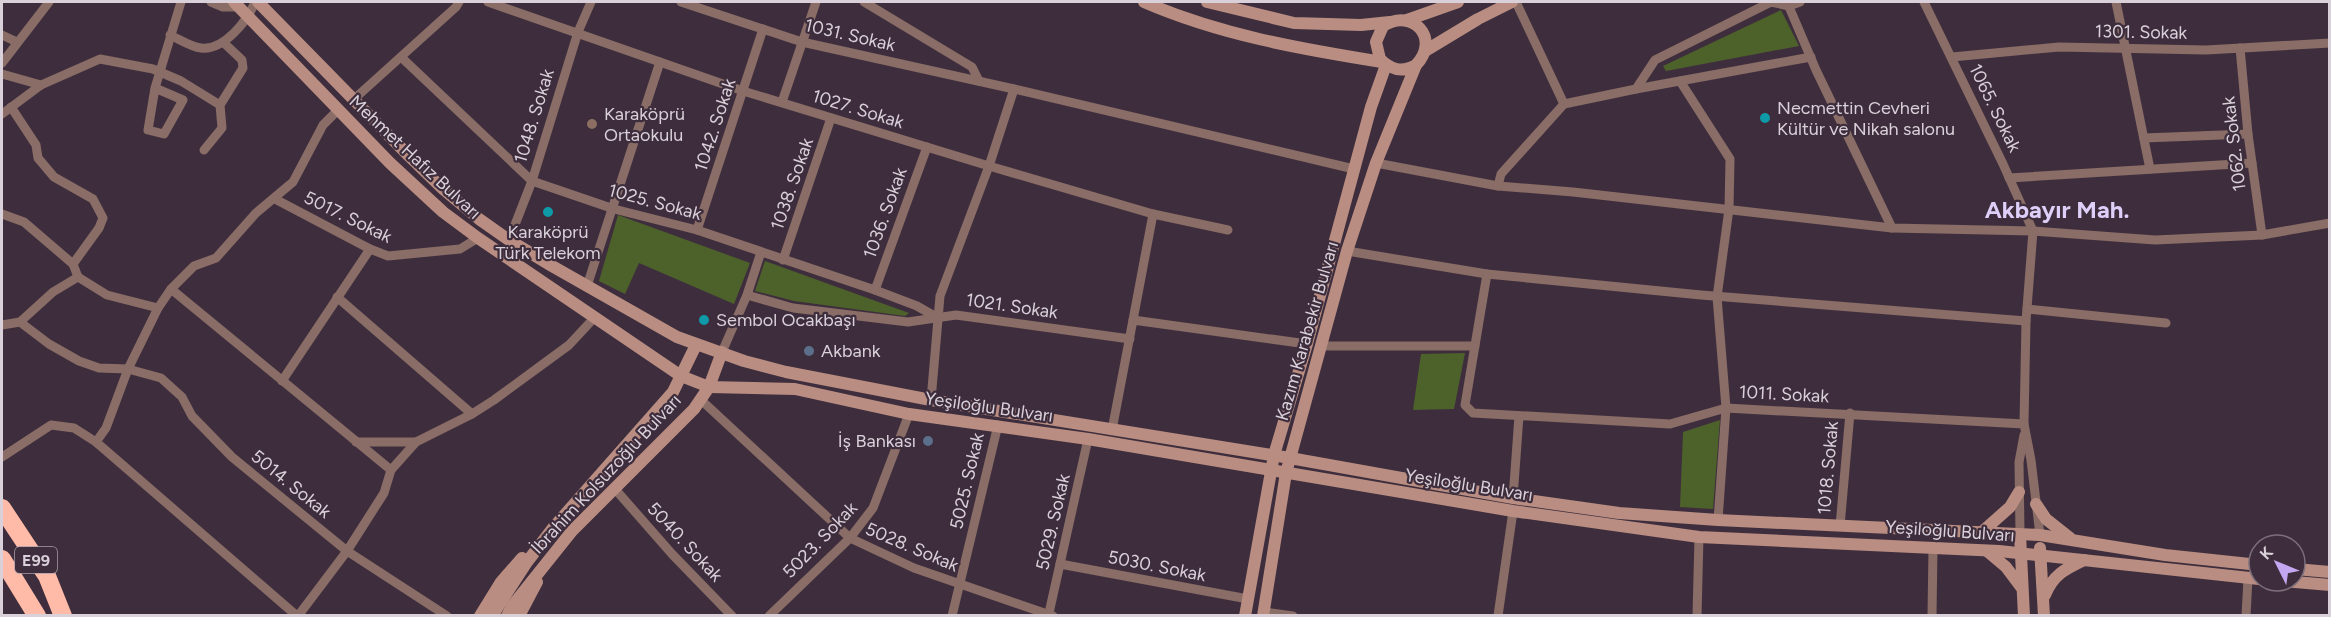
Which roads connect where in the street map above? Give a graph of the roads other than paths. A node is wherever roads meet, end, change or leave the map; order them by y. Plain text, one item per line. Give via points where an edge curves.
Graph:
1 (48, 2) edge
2 (181, 2) edge
3 (211, 2) edge
4 (257, 2) edge
5 (459, 2) edge
6 (488, 2) edge
7 (591, 2) edge
8 (681, 2) edge
9 (816, 2) edge
10 (864, 2) edge
11 (1144, 2) edge
12 (1207, 2) edge
13 (1458, 2) edge
14 (1514, 2) edge
15 (1800, 2) edge
16 (1924, 2) edge
17 (2116, 2) edge
18 (236, 4) edge
19 (1788, 4) edge
20 (249, 17) junction
21 (1407, 20) junction
22 (1391, 21) junction
23 (763, 29) junction
24 (578, 32) junction
25 (2, 35) edge
26 (170, 35) junction
27 (17, 42) junction
28 (223, 42) junction
29 (802, 42) junction
30 (2330, 43) edge
31 (2240, 48) junction
32 (2125, 49) junction
33 (1425, 51) junction
34 (401, 57) junction
35 (1811, 57) junction
36 (1952, 57) junction
37 (660, 62) junction
38 (2, 63) edge
39 (1384, 63) junction
40 (1416, 65) junction
41 (160, 72) junction
42 (2, 74) edge
43 (979, 81) junction
44 (1680, 81) junction
45 (41, 85) junction
46 (155, 88) junction
47 (1014, 89) junction
48 (1636, 89) junction
49 (744, 91) junction
50 (353, 100) junction
51 (782, 102) junction
52 (1564, 104) junction
53 (220, 105) junction
54 (11, 107) junction
55 (338, 110) junction
56 (2, 114) edge
57 (831, 118) junction
58 (2248, 134) junction
59 (2144, 138) junction
60 (927, 147) junction
61 (204, 150) dead end
62 (1376, 163) junction
63 (2252, 163) junction
64 (989, 166) junction
65 (1354, 169) junction
66 (2150, 169) junction
67 (2009, 178) junction
68 (532, 181) junction
69 (1498, 186) junction
70 (275, 199) junction
71 (614, 209) junction
72 (1729, 209) junction
73 (2, 214) edge
74 (1153, 214) junction
75 (2330, 223) edge
76 (1892, 228) junction
77 (698, 230) junction
78 (1228, 230) dead end
79 (2032, 231) junction
80 (2262, 235) junction
81 (478, 238) junction
82 (508, 240) junction
83 (369, 249) junction
84 (1347, 251) junction
85 (761, 252) junction
86 (783, 261) junction
87 (73, 264) junction
88 (1487, 274) junction
89 (78, 277) junction
90 (588, 286) junction
91 (171, 290) junction
92 (875, 290) junction
93 (747, 295) junction
94 (337, 297) junction
95 (1717, 297) junction
96 (158, 308) junction
97 (2027, 309) junction
98 (595, 317) junction
99 (938, 318) junction
100 (1132, 320) junction
101 (2026, 321) junction
102 (20, 322) junction
103 (2166, 323) dead end
104 (2, 325) edge
105 (1131, 339) junction
106 (1307, 344) junction
107 (696, 345) junction
108 (1321, 346) junction
109 (1475, 346) junction
110 (722, 352) junction
111 (128, 369) junction
112 (681, 376) junction
113 (282, 381) junction
114 (708, 387) junction
115 (700, 399) junction
116 (931, 400) junction
117 (1726, 408) junction
118 (1850, 413) junction
119 (472, 414) junction
120 (909, 414) junction
121 (1519, 416) junction
122 (998, 425) junction
123 (2024, 429) junction
124 (1112, 430) junction
125 (1088, 439) junction
126 (96, 442) junction
127 (356, 442) junction
128 (416, 442) junction
129 (1274, 455) junction
130 (2, 457) edge
131 (1290, 458) junction
132 (391, 470) junction
133 (1271, 471) junction
134 (1286, 473) junction
135 (615, 489) junction
136 (2019, 492) junction
137 (1513, 498) junction
138 (2036, 504) junction
139 (2, 508) edge
140 (1513, 511) junction
141 (1718, 520) junction
142 (1840, 526) junction
143 (553, 528) junction
144 (1983, 531) junction
145 (2020, 534) junction
146 (2040, 536) junction
147 (1699, 537) junction
148 (850, 538) junction
149 (2071, 539) junction
150 (1933, 547) junction
151 (348, 550) junction
152 (1986, 550) junction
153 (2020, 553) junction
154 (2040, 555) junction
155 (2, 559) edge
156 (2085, 560) junction
157 (1060, 564) junction
158 (2247, 564) edge
159 (2307, 570) edge
160 (540, 571) junction
161 (2330, 572) edge
162 (47, 576) junction
163 (2247, 577) edge
164 (14, 582) junction
165 (2307, 583) edge
166 (960, 585) junction
167 (2330, 585) edge
168 (2021, 587) junction
169 (2251, 593) edge
170 (1248, 599) junction
171 (2043, 599) junction
172 (1051, 614) edge
173 (1263, 614) edge
174 (26, 615) edge
175 (37, 615) edge
176 (63, 615) edge
177 (77, 615) edge
178 (297, 615) edge
179 (447, 615) edge
180 (480, 615) edge
181 (492, 615) edge
182 (507, 615) edge
183 (519, 615) edge
184 (732, 615) edge
185 (769, 615) edge
186 (952, 615) edge
187 (1245, 615) edge
188 (1293, 615) edge
189 (1498, 615) edge
190 (1697, 615) edge
191 (1932, 615) edge
192 (2024, 615) edge
193 (2044, 615) edge
194 (2246, 615) edge

1 - 27 street
2 - 26 street
3 - 18 street via 224,7
4 - 20 street
4 - 50 main road, Mehmet Hafız Bulvarı
5 - 34 street
6 - 24 street, 1027. Sokak
7 - 24 street, 1048. Sokak
8 - 23 street, 1031. Sokak
9 - 29 street
10 - 43 street via 972,67
11 - 39 main road via 1211,27
12 - 22 main road via 1294,23 1361,25
13 - 21 main road
14 - 33 main road
14 - 52 street
15 - 19 street
16 - 36 street, 1065. Sokak
17 - 32 street
18 - 20 main road, Mehmet Hafız Bulvarı
19 - 35 street
19 - 48 street via 1771,2 1655,60
20 - 28 street
20 - 55 main road, Mehmet Hafız Bulvarı
21 - 22 main road
21 - 33 main road via 1421,29
22 - 39 main road via 1383,26 1376,42 1376,51
23 - 29 street, 1031. Sokak
23 - 49 street, 1042. Sokak
24 - 37 street, 1027. Sokak
24 - 68 street, 1048. Sokak
25 - 27 street
26 - 28 street via 201,49
26 - 41 street
27 - 38 street
28 - 53 street via 242,60 243,68
29 - 43 street, 1031. Sokak
29 - 51 street
30 - 31 street, 1301. Sokak
31 - 32 street, 1301. Sokak
31 - 58 street, 1062. Sokak
32 - 36 street, 1301. Sokak via 2059,47
32 - 59 street
33 - 40 main road
34 - 50 street
34 - 68 street, 1025. Sokak
35 - 44 street
35 - 76 street
36 - 67 street, 1065. Sokak
37 - 49 street, 1027. Sokak
37 - 71 street
39 - 40 main road via 1401,70
39 - 65 main road, Kazım Karabekir Bulvarı
40 - 62 main road, Kazım Karabekir Bulvarı
41 - 45 street via 100,59
41 - 46 street
41 - 53 street
42 - 45 street
43 - 47 street, 1031. Sokak
44 - 48 street
44 - 72 street via 1730,159
45 - 54 street
46 - 46 street via 148,130 164,134 183,100
47 - 64 street
47 - 65 street, 1031. Sokak
48 - 52 street
49 - 51 street, 1027. Sokak
49 - 77 street, 1042. Sokak
50 - 82 main road, Mehmet Hafız Bulvarı via 443,189
51 - 57 street, 1027. Sokak
52 - 69 street via 1501,174
53 - 61 street via 222,128
54 - 56 street
54 - 87 street via 36,145 38,158 54,177 93,199 103,218
55 - 70 street via 322,125 293,182
55 - 81 main road, Mehmet Hafız Bulvarı via 443,212
57 - 60 street, 1027. Sokak
57 - 86 street, 1038. Sokak
58 - 59 street
58 - 63 street, 1062. Sokak
59 - 66 street
60 - 64 street, 1027. Sokak
60 - 92 street, 1036. Sokak
62 - 69 street
62 - 84 main road, Kazım Karabekir Bulvarı
63 - 66 street
63 - 80 street, 1062. Sokak
64 - 74 street, 1027. Sokak
64 - 99 street via 940,296
65 - 106 main road, Kazım Karabekir Bulvarı
66 - 67 street
67 - 79 street, 1065. Sokak
68 - 71 street, 1025. Sokak
68 - 82 street, 1048. Sokak
69 - 72 street
70 - 83 street, 5017. Sokak
70 - 91 street via 256,213 216,258 194,266
71 - 77 street, 1025. Sokak
71 - 90 street
72 - 76 street
72 - 95 street
73 - 87 street via 24,222
74 - 78 street, 1027. Sokak
74 - 100 street
75 - 80 street
76 - 79 street
77 - 85 street, 1025. Sokak
79 - 80 street via 2155,240
79 - 97 street
81 - 83 street, 5017. Sokak via 460,249 388,256
81 - 98 main road, Mehmet Hafız Bulvarı
82 - 90 main road, Mehmet Hafız Bulvarı
83 - 94 street
84 - 88 street
84 - 108 main road, Kazım Karabekir Bulvarı
85 - 86 street, 1025. Sokak
85 - 93 street
86 - 92 street, 1025. Sokak
87 - 89 street
88 - 95 street
88 - 109 street
89 - 96 street via 107,295
89 - 102 street via 53,291
90 - 107 main road, Mehmet Hafız Bulvarı
91 - 96 street
91 - 113 street
92 - 99 street, 1025. Sokak
93 - 99 street, 1021. Sokak via 793,308 908,322
93 - 110 street
94 - 113 street
94 - 119 street
95 - 101 street
95 - 117 street
96 - 111 street
97 - 101 street
97 - 103 street
98 - 112 main road, Mehmet Hafız Bulvarı
98 - 119 street via 569,345
99 - 105 street, 1021. Sokak via 956,315
99 - 116 street
100 - 105 street
100 - 106 street
101 - 123 street
102 - 104 street
102 - 111 street, 5014. Sokak via 79,361 99,368
105 - 124 street
106 - 129 main road, Kazım Karabekir Bulvarı
107 - 110 main road, Yeşiloğlu Bulvarı
107 - 112 main road, İbrahim Kolsuzoğlu Bulvarı
108 - 109 street
108 - 131 main road, Kazım Karabekir Bulvarı
109 - 121 street, 1011. Sokak via 1465,405 1473,413
110 - 114 main road, İbrahim Kolsuzoğlu Bulvarı
110 - 116 main road, Yeşiloğlu Bulvarı via 786,372
111 - 126 street via 106,428
111 - 151 street, 5014. Sokak via 160,378 174,389 192,416 232,457
112 - 114 main road, Yeşiloğlu Bulvarı
112 - 143 main road, İbrahim Kolsuzoğlu Bulvarı via 666,400
113 - 127 street
114 - 115 main road, İbrahim Kolsuzoğlu Bulvarı
114 - 120 main road, Yeşiloğlu Bulvarı via 795,389
115 - 135 main road, İbrahim Kolsuzoğlu Bulvarı
115 - 148 street, 5028. Sokak
116 - 124 main road, Yeşiloğlu Bulvarı
117 - 118 street, 1011. Sokak
117 - 121 street, 1011. Sokak via 1670,424
117 - 141 street
118 - 123 street, 1011. Sokak
118 - 142 street, 1018. Sokak
119 - 128 street
120 - 122 main road, Yeşiloğlu Bulvarı
120 - 148 street, 5023. Sokak via 873,508
121 - 137 street
122 - 125 main road, Yeşiloğlu Bulvarı
122 - 166 street, 5025. Sokak
123 - 136 street
123 - 138 street
124 - 129 main road, Yeşiloğlu Bulvarı
125 - 133 main road, Yeşiloğlu Bulvarı
125 - 157 street, 5029. Sokak
126 - 130 street via 74,428 51,425
126 - 178 street
127 - 128 street
127 - 132 street
128 - 132 street
129 - 131 main road, Yeşiloğlu Bulvarı
129 - 133 main road, Kazım Karabekir Bulvarı
131 - 134 main road, Kazım Karabekir Bulvarı
131 - 137 main road, Yeşiloğlu Bulvarı
132 - 151 street via 384,493
133 - 134 main road, Yeşiloğlu Bulvarı
133 - 170 main road, Kazım Karabekir Bulvarı
134 - 140 main road, Yeşiloğlu Bulvarı
134 - 173 main road, Kazım Karabekir Bulvarı
135 - 160 main road, İbrahim Kolsuzoğlu Bulvarı via 572,531
135 - 184 street, 5040. Sokak
136 - 144 main road via 2010,507
136 - 145 street
137 - 141 main road, Yeşiloğlu Bulvarı via 1619,513
138 - 146 street
138 - 149 main road via 2046,519
139 - 162 highway, E99
140 - 147 main road, Yeşiloğlu Bulvarı
140 - 189 street
141 - 142 main road, Yeşiloğlu Bulvarı
142 - 144 main road, Yeşiloğlu Bulvarı
143 - 180 main road via 501,582
143 - 181 main road, İbrahim Kolsuzoğlu Bulvarı
144 - 145 main road, Yeşiloğlu Bulvarı
145 - 146 main road, Yeşiloğlu Bulvarı
145 - 153 main road
146 - 149 main road, Yeşiloğlu Bulvarı
146 - 154 main road
147 - 150 main road, Yeşiloğlu Bulvarı
147 - 190 street
148 - 166 street, 5028. Sokak
148 - 185 street, 5023. Sokak
149 - 158 main road, Yeşiloğlu Bulvarı
150 - 152 main road, Yeşiloğlu Bulvarı
150 - 191 street
151 - 178 street
151 - 179 street, 5014. Sokak
152 - 153 main road, Yeşiloğlu Bulvarı
152 - 168 main road
153 - 154 main road, Yeşiloğlu Bulvarı
153 - 168 main road
154 - 156 main road, Yeşiloğlu Bulvarı
154 - 171 main road
155 - 164 highway, E99
156 - 163 main road, Yeşiloğlu Bulvarı
156 - 171 main road via 2060,572
157 - 170 street, 5030. Sokak
157 - 172 street, 5029. Sokak
159 - 161 main road
160 - 182 main road, İbrahim Kolsuzoğlu Bulvarı
160 - 183 main road
162 - 176 highway, E99
162 - 177 highway
164 - 174 highway
164 - 175 highway, E99
165 - 167 main road
166 - 172 street, 5028. Sokak
166 - 186 street, 5025. Sokak
168 - 192 main road
169 - 194 street
170 - 187 main road, Kazım Karabekir Bulvarı
171 - 193 main road
173 - 188 street

